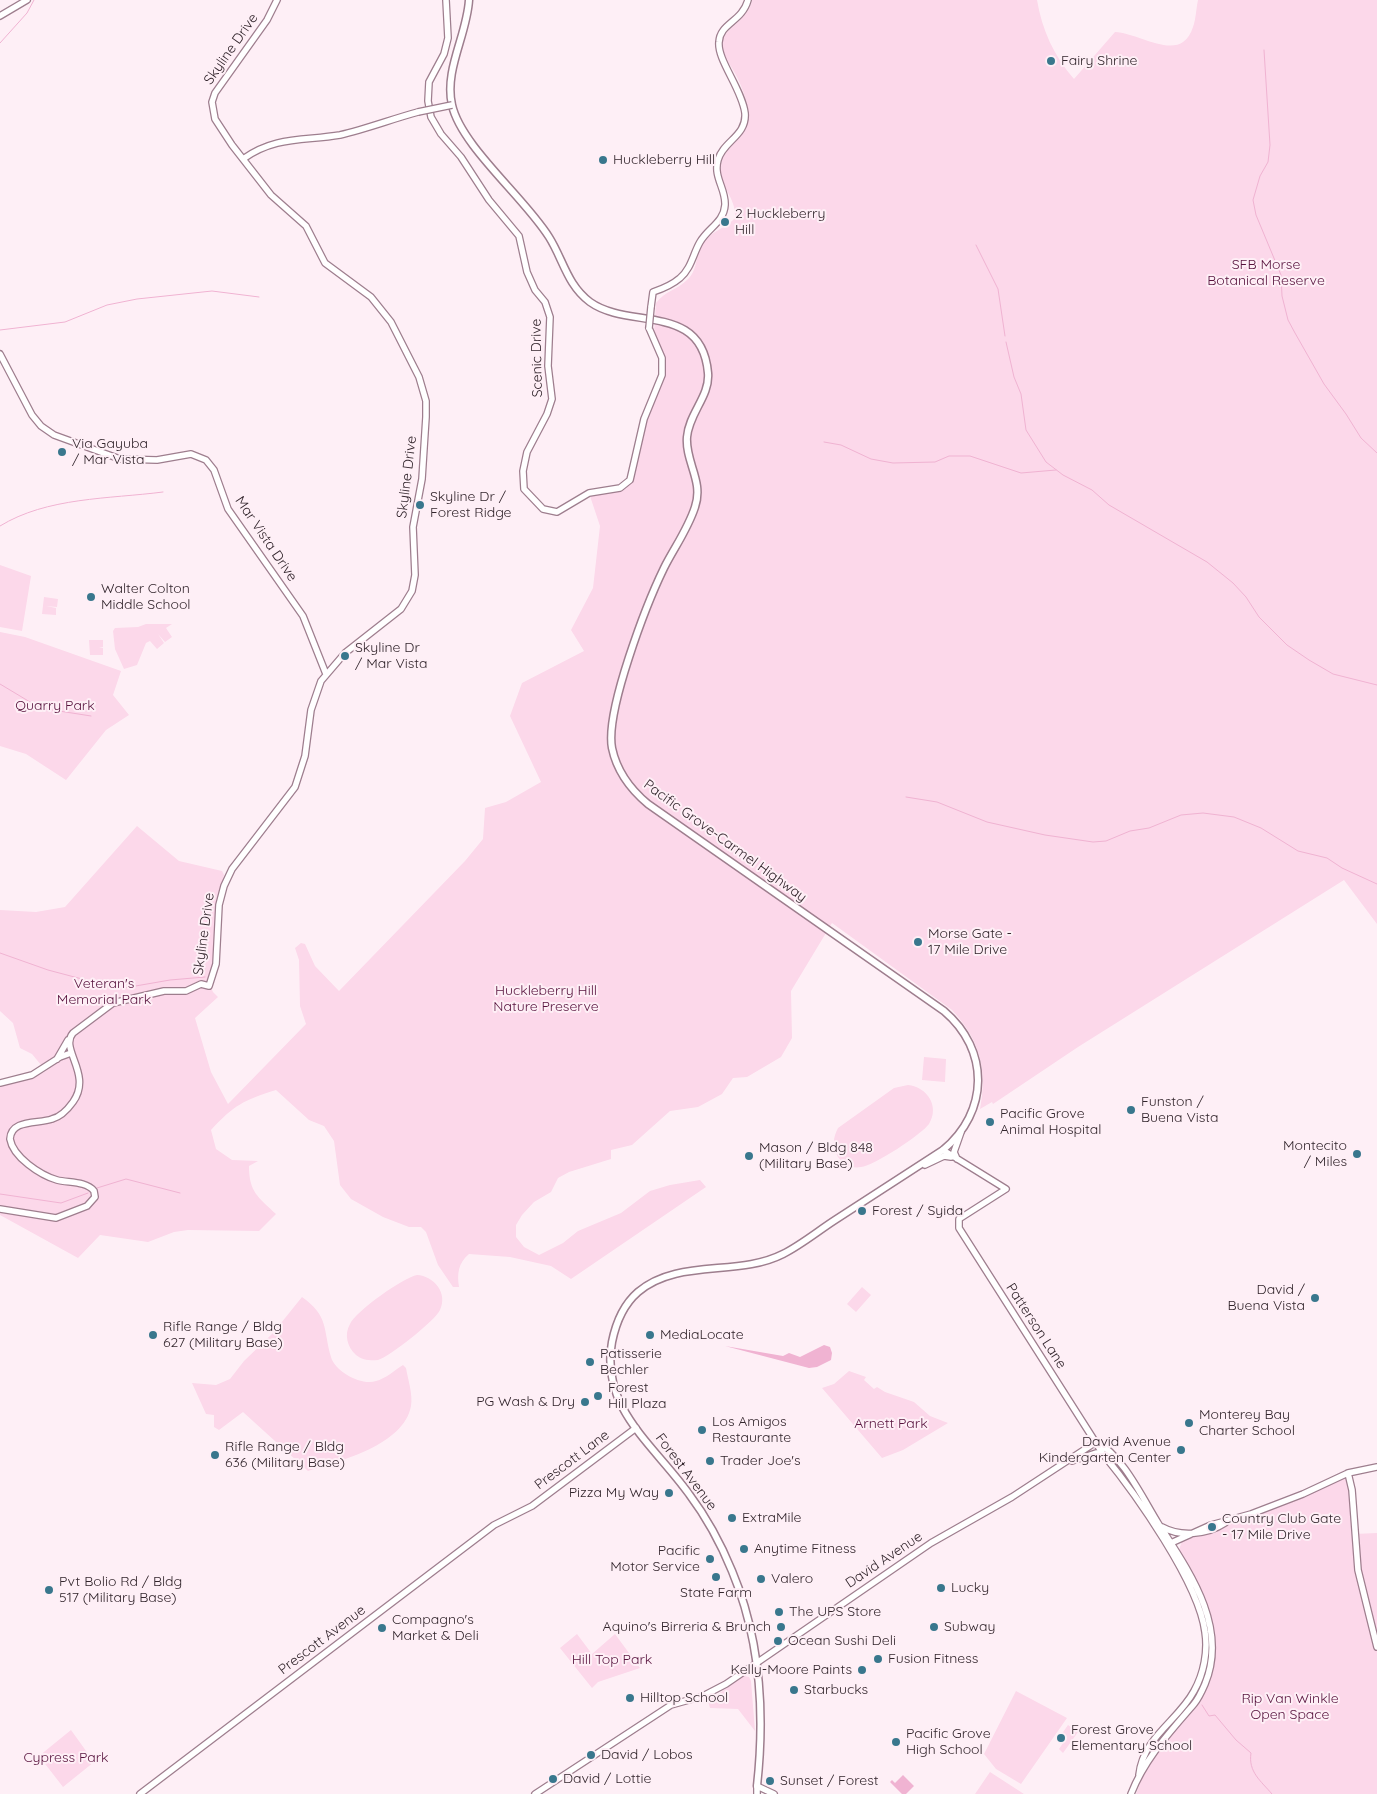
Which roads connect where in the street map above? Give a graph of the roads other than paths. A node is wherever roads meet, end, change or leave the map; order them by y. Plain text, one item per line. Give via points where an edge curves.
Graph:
1 (27, 0) edge
2 (277, 0) edge
3 (446, 0) edge
4 (469, 0) edge
5 (748, 0) edge
6 (0, 16) edge
7 (452, 105) junction
8 (244, 159) junction
9 (0, 354) edge
10 (320, 655) junction
11 (339, 658) junction
12 (326, 674) junction
13 (321, 681) junction
14 (68, 1040) junction
15 (71, 1053) junction
16 (58, 1058) junction
17 (75, 1060) junction
18 (0, 1083) edge
19 (972, 1114) joint
20 (961, 1132) junction
21 (943, 1150) junction
22 (956, 1160) junction
23 (912, 1170) junction
24 (0, 1209) edge
25 (636, 1428) junction
26 (1096, 1442) junction
27 (1103, 1454) junction
28 (1062, 1464) junction
29 (1377, 1466) edge
30 (1348, 1473) junction
31 (523, 1511) joint
32 (1160, 1526) junction
33 (1196, 1532) junction
34 (1171, 1543) junction
35 (1377, 1647) edge
36 (757, 1664) junction
37 (1139, 1775) junction
38 (757, 1786) junction
39 (140, 1794) edge
40 (535, 1794) edge
41 (757, 1794) edge
42 (774, 1794) edge
43 (1131, 1794) edge

1 - 6 street
2 - 8 street, Skyline Drive via 267,20 213,98 216,122
3 - 5 street, Scenic Drive, bridge via 448,38 430,82 428,101 431,117 519,236 530,279 545,302 550,317 548,366 552,399 527,452 522,483 527,494 543,509 556,512 590,493 620,488 630,480 644,419 662,375 662,358 649,328 653,292 666,288 683,275 699,242 724,212 725,201 716,166 722,150 743,128 745,113 718,42 723,30 742,14
4 - 7 main road, Pacific Grove-Carmel Highway via 452,74
7 - 8 street, bridge via 341,134 270,144
7 - 19 main road, Pacific Grove-Carmel Highway via 467,136 543,228 579,293 610,312 677,325 694,338 706,365 706,390 690,422 687,439 698,487 696,506 651,596 612,720 612,746 621,773 634,793 648,804 953,1019 967,1038 977,1069 977,1096
8 - 11 street, Skyline Drive via 271,195 306,226 325,263 371,298 391,322 419,377 426,401 422,479 413,527 415,575 412,591 396,614
9 - 10 street, Mar Vista Drive via 32,415 54,435 120,459 156,460 191,454 206,460 214,470 228,509 298,608
10 - 11 street via 329,660
10 - 12 street, Mar Vista Drive
10 - 13 street
11 - 12 street, Skyline Drive
12 - 13 street, Skyline Drive
13 - 14 street, Skyline Drive via 311,710 305,756 295,787 232,869 224,886 219,905 216,964 209,986 201,984 186,991 164,991 108,1005 72,1032
14 - 15 street
14 - 16 street, Skyline Drive
15 - 16 street
15 - 17 street
16 - 17 street
16 - 18 street via 32,1076
17 - 24 street via 80,1078 73,1101 52,1120 16,1127 10,1139 17,1153 38,1171 58,1180 88,1186 94,1191 94,1199 77,1212 56,1218
19 - 20 main road, Forest Avenue
20 - 21 main road, Forest Avenue
20 - 22 street via 954,1152
21 - 22 street
21 - 23 main road, Forest Avenue
22 - 23 street via 944,1156
22 - 26 street, Patterson Lane via 1006,1189 957,1223
23 - 25 main road, Forest Avenue via 783,1254 750,1265 670,1276 638,1292 617,1320 609,1367 614,1390
25 - 31 street, Prescott Lane
25 - 36 main road, Forest Avenue via 688,1492 721,1547 747,1615
26 - 27 street
26 - 28 street, David Avenue
26 - 32 street via 1120,1464
27 - 28 street via 1096,1453
27 - 37 street via 1170,1550 1197,1604 1205,1631 1206,1657 1194,1691 1154,1737 1144,1755
28 - 36 street, David Avenue via 931,1543
29 - 30 street
30 - 33 street via 1303,1494
30 - 35 street via 1358,1570
31 - 39 street, Prescott Avenue via 494,1525
32 - 33 street via 1176,1532
32 - 34 street
33 - 34 street
34 - 37 street via 1204,1606 1212,1635 1211,1665 1198,1699 1165,1736
36 - 38 main road, Forest Avenue via 760,1730
36 - 40 street, David Avenue via 717,1690 671,1705
37 - 43 street
38 - 41 street, Forest Avenue
38 - 42 street

